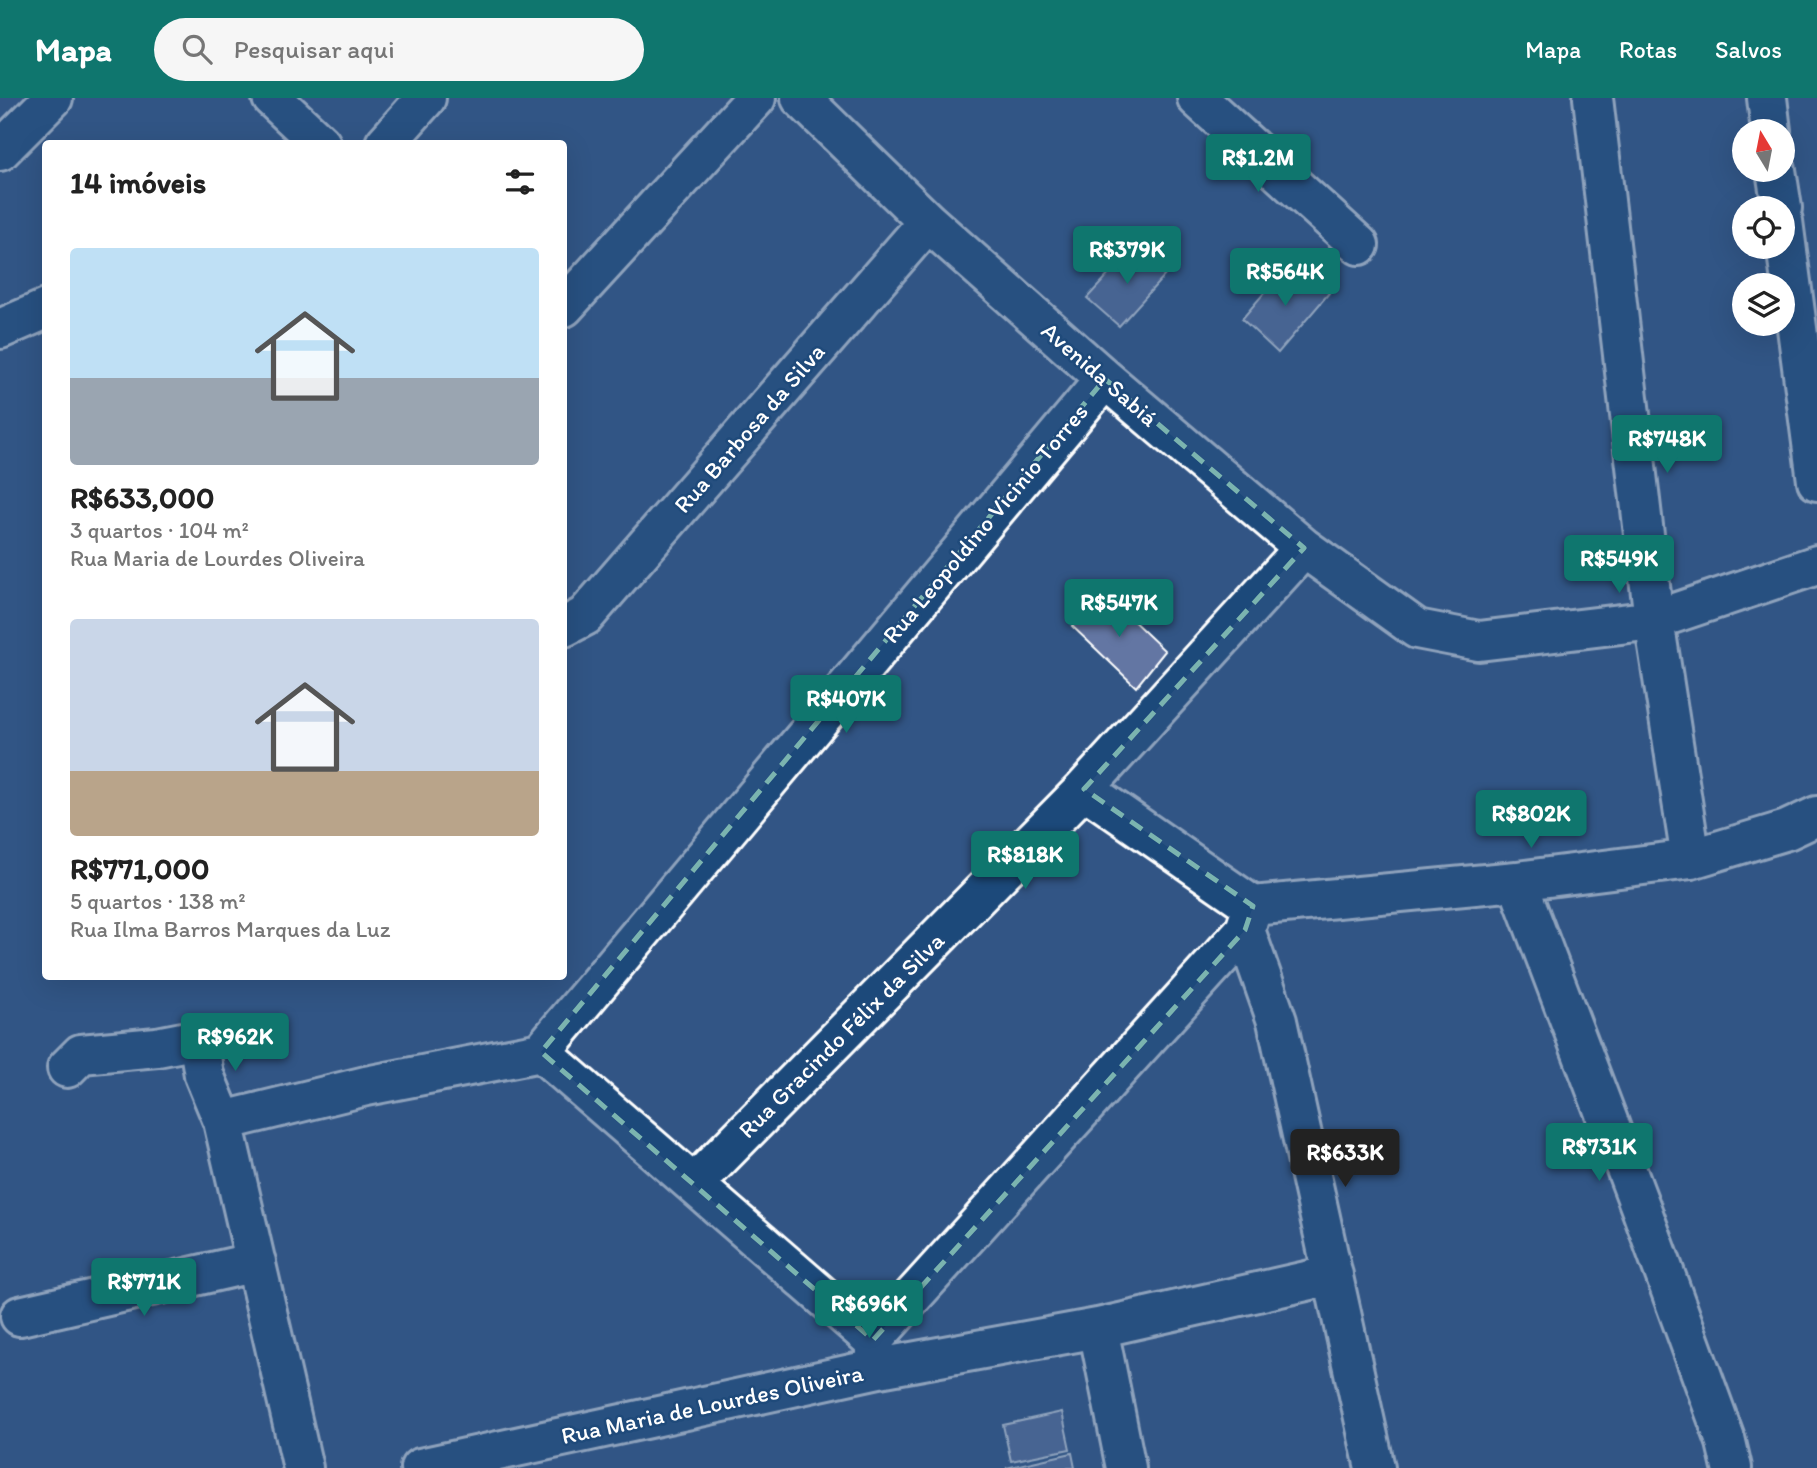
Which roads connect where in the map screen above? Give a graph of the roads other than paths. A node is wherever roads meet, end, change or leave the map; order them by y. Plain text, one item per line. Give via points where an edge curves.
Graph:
1 (53, 98) edge
2 (272, 98) edge
3 (426, 98) edge
4 (756, 98) edge
5 (801, 98) edge
6 (1197, 98) edge
7 (1593, 98) edge
8 (1767, 98) edge
9 (1770, 119) edge
10 (317, 140) edge
11 (389, 140) edge
12 (0, 151) edge
13 (928, 222) junction
14 (1359, 245) dead end
15 (1794, 259) edge
16 (1805, 294) edge
17 (567, 304) edge
18 (42, 311) edge
19 (0, 328) edge
20 (1105, 379) junction
21 (1817, 481) edge
22 (1304, 548) junction
23 (1817, 565) edge
24 (1654, 620) junction
25 (567, 626) edge
26 (1084, 789) junction
27 (1817, 816) edge
28 (1691, 859) junction
29 (1517, 881) junction
30 (1249, 918) junction
31 (541, 1052) junction
32 (67, 1068) dead end
33 (223, 1121) junction
34 (694, 1184) junction
35 (256, 1262) junction
36 (1333, 1275) junction
37 (20, 1316) dead end
38 (1098, 1328) junction
39 (876, 1354) junction
40 (303, 1468) edge
41 (420, 1468) edge
42 (1126, 1468) edge
43 (1375, 1468) edge
44 (1732, 1468) edge

1 - 12 street
2 - 10 street
3 - 11 street
4 - 17 street
5 - 13 street, Avenida Sabiá
6 - 14 street
7 - 24 street
8 - 9 street
13 - 20 street, Avenida Sabiá
13 - 25 street, Rua Barbosa da Silva via 585,617
15 - 16 street
16 - 21 street
18 - 19 street
20 - 22 street, Avenida Sabiá
20 - 31 street, Rua Leopoldino Vicinio Torres
22 - 24 street, Avenida Sabiá via 1417,629 1479,641
22 - 26 street, Rua Gracindo Félix da Silva
23 - 24 street
24 - 28 street
26 - 30 street
26 - 34 street, Rua Gracindo Félix da Silva
27 - 28 street via 1787,830
28 - 29 street
29 - 30 street
29 - 44 street via 1647,1224
30 - 36 street via 1277,1021
30 - 39 street
31 - 33 street via 366,1086
31 - 34 street
32 - 33 street via 81,1054 198,1040 204,1076
33 - 35 street
34 - 39 street
35 - 37 street
35 - 40 street
36 - 38 street, Rua Maria de Lourdes Oliveira
36 - 43 street
38 - 39 street, Rua Maria de Lourdes Oliveira
38 - 42 street
39 - 41 street, Rua Maria de Lourdes Oliveira

